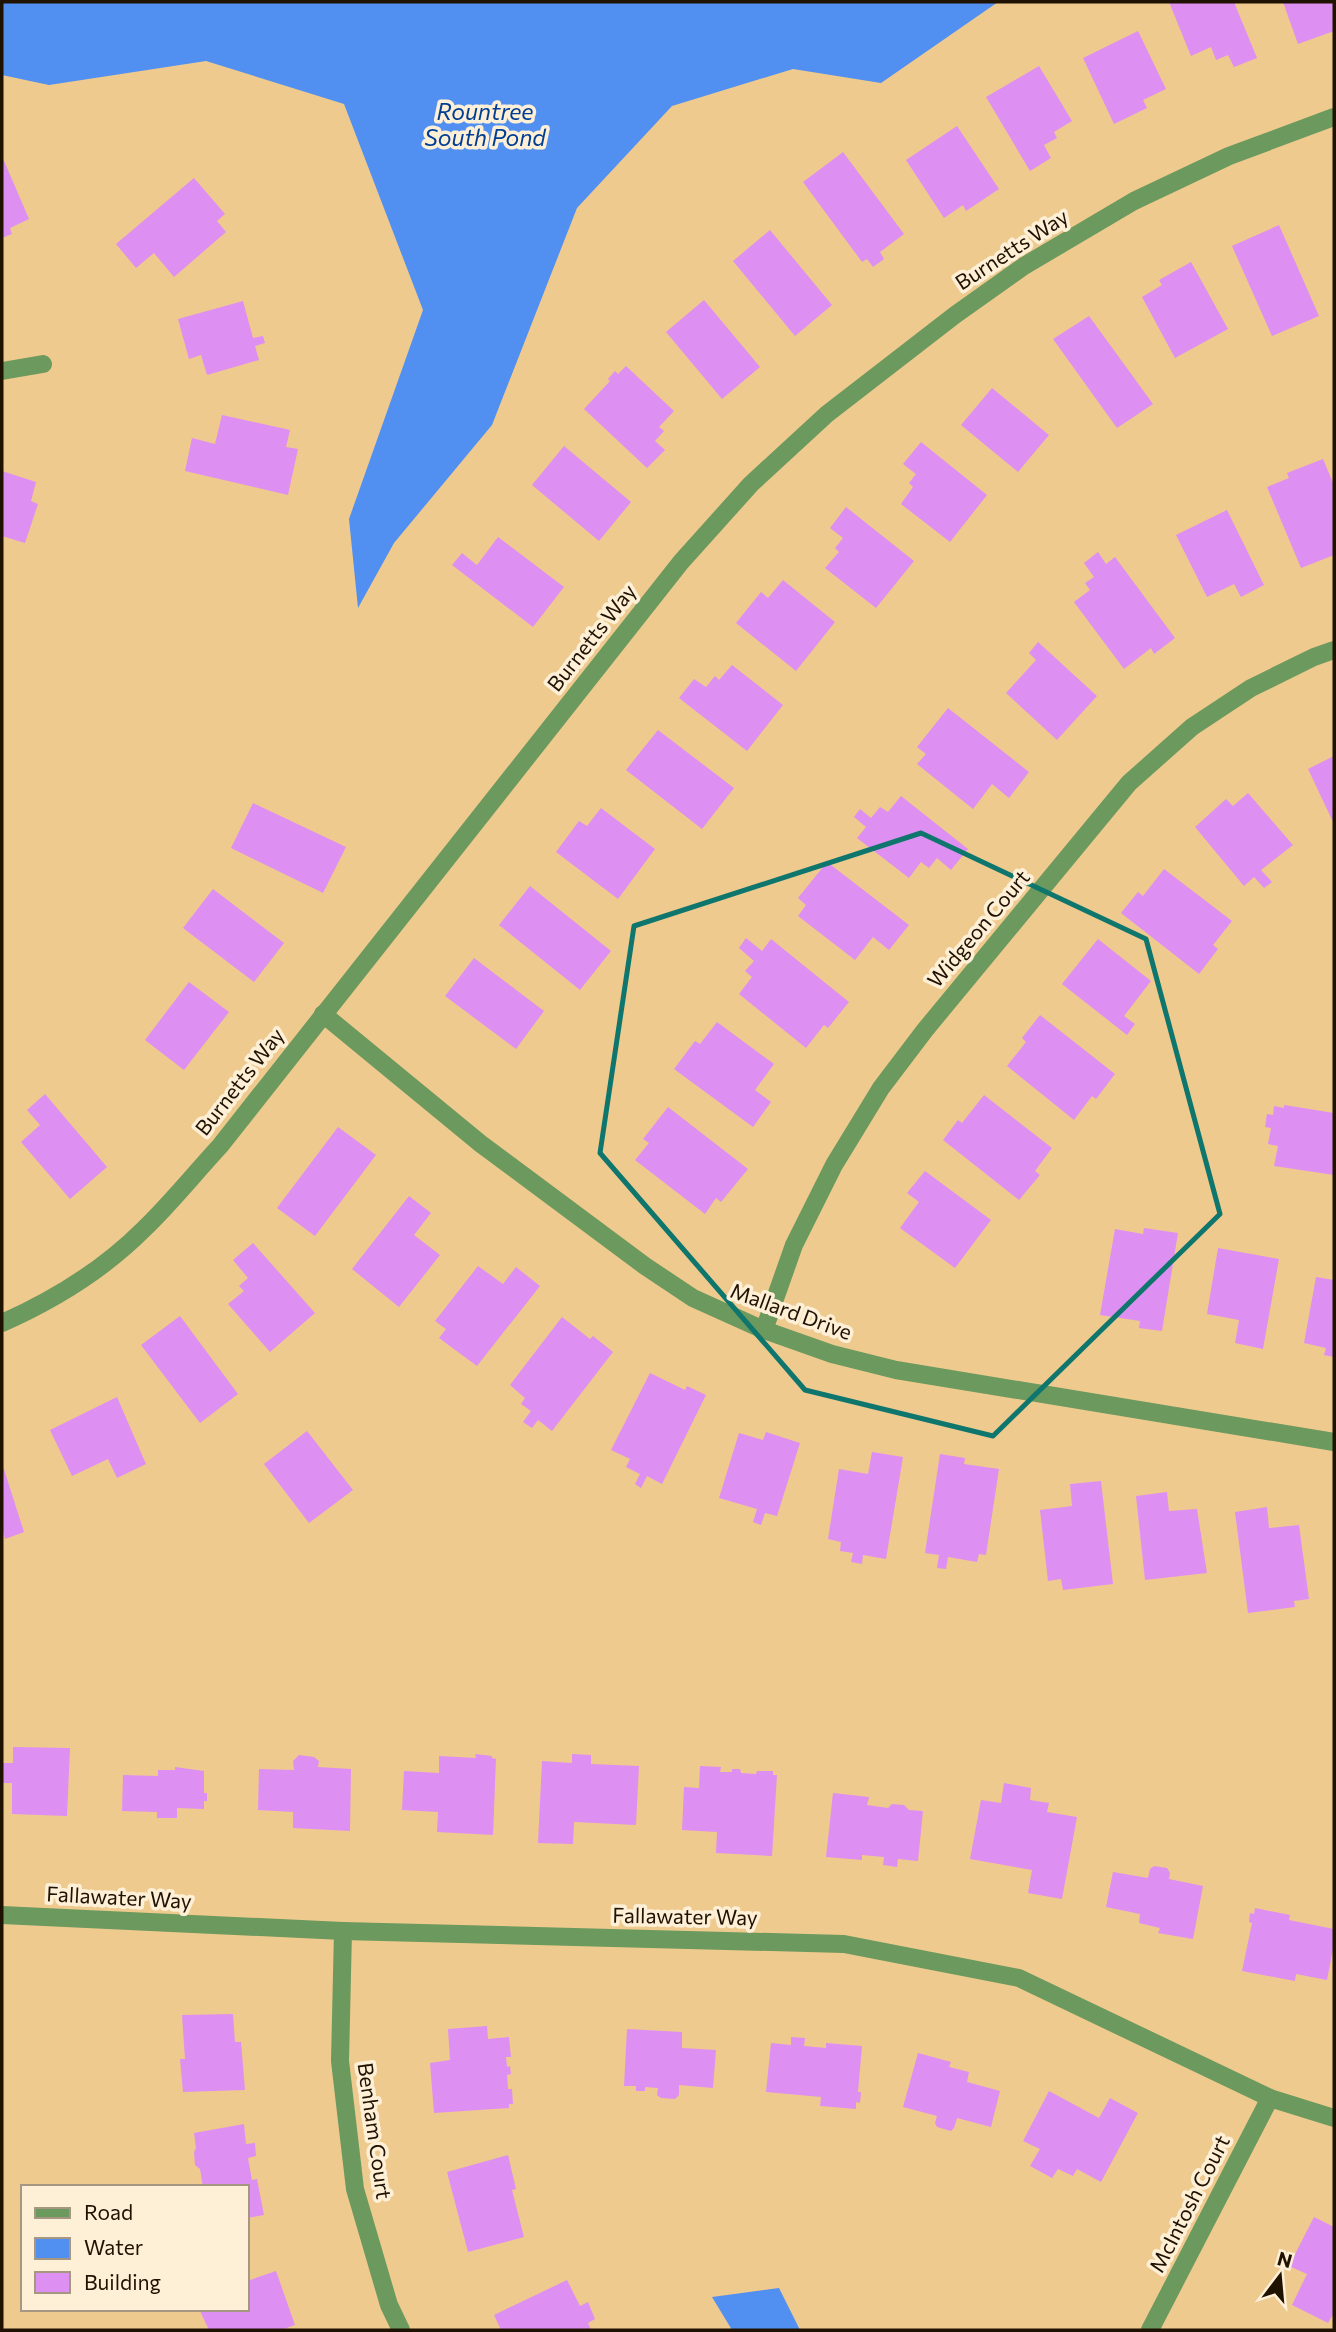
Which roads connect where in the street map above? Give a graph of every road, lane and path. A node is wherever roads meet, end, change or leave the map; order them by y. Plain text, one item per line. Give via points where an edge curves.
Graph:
1 (1334, 117) edge
2 (43, 364) dead end
3 (2, 371) edge
4 (1334, 650) edge
5 (323, 1014) junction
6 (2, 1323) edge
7 (764, 1330) junction
8 (1334, 1442) edge
9 (2, 1915) edge
10 (343, 1931) junction
11 (1270, 2098) junction
12 (1334, 2118) edge
13 (401, 2330) edge
14 (1150, 2330) edge

1 - 5 street, Burnetts Way via 1229,156 1134,201 1024,266 827,414 751,484 681,562
2 - 3 street
4 - 7 street, Widgeon Court via 1251,688 1192,727 1129,783 881,1088 834,1164 794,1245
5 - 6 street, Burnetts Way via 220,1146 143,1230 92,1273
5 - 7 street, Mallard Drive via 481,1144 645,1266 693,1298
7 - 8 street, Mallard Drive via 896,1370
9 - 10 street, Fallawater Way
10 - 11 street, Fallawater Way via 844,1944 1019,1978
10 - 13 street, Benham Court via 340,2061 355,2189 388,2305
11 - 12 street, Fallawater Way
11 - 14 street, McIntosh Court

